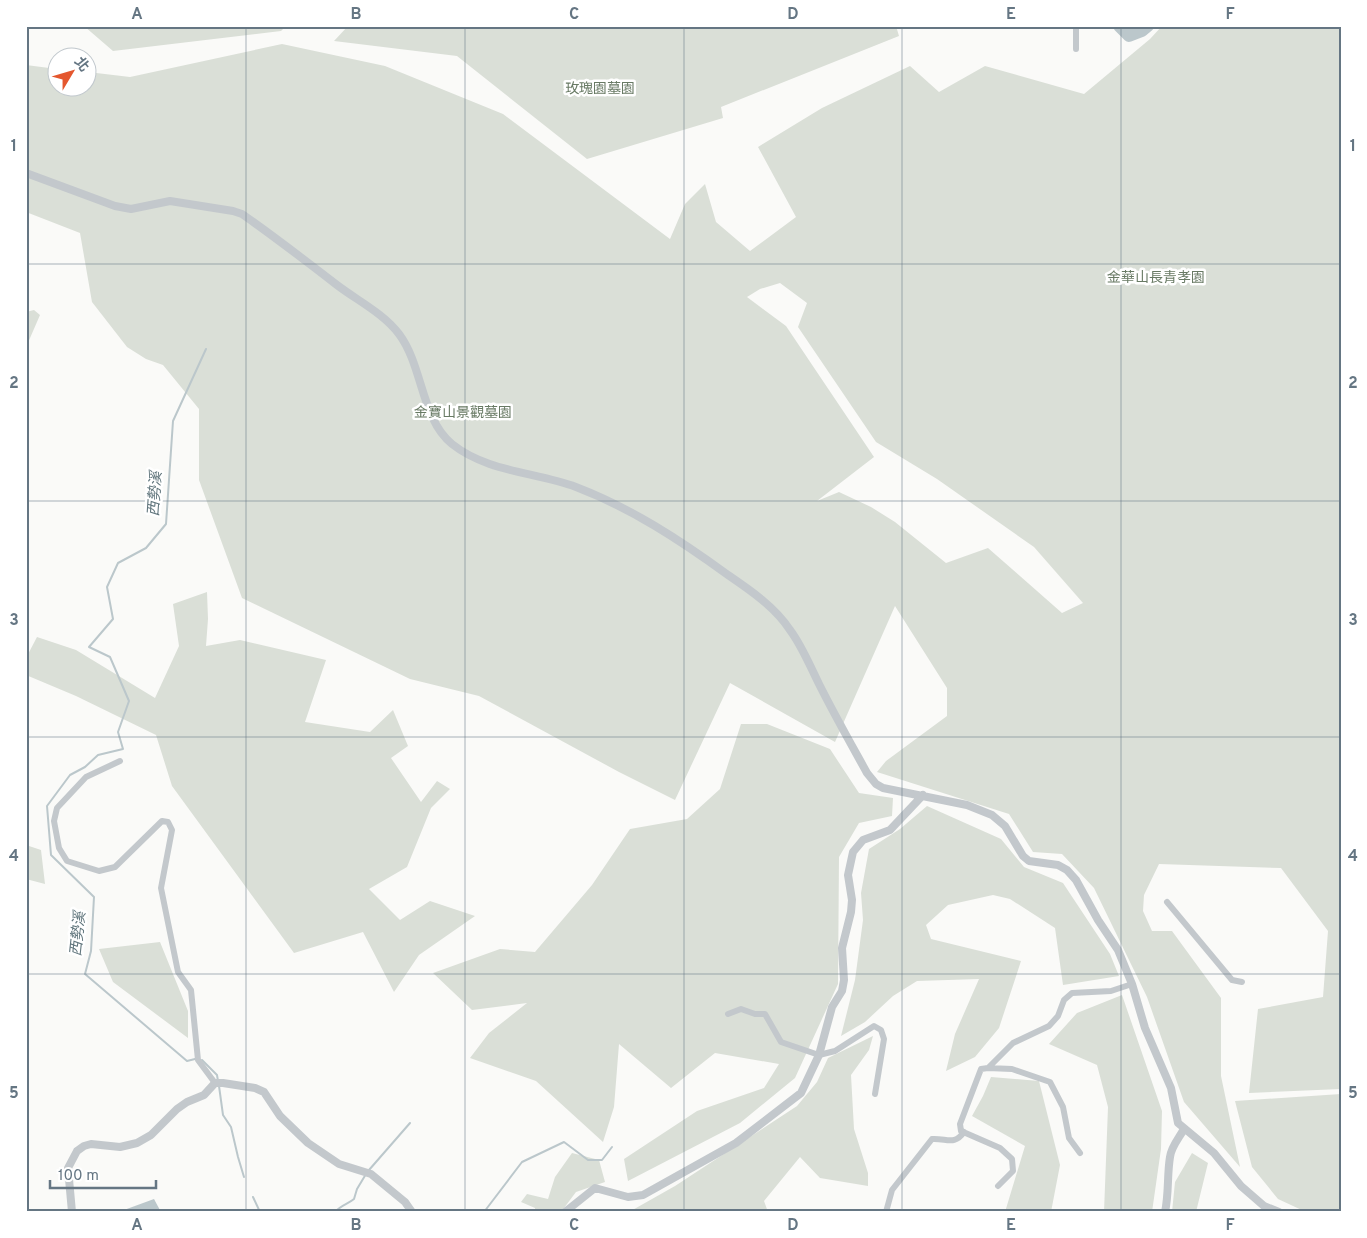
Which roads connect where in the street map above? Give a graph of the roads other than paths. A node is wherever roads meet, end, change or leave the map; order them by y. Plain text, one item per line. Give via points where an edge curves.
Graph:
1 (1076, 26) edge
2 (1076, 49) dead end
3 (26, 173) edge
4 (120, 761) dead end
5 (924, 795) junction
6 (1167, 902) dead end
7 (1242, 982) dead end
8 (1132, 984) junction
9 (728, 1014) dead end
10 (819, 1055) junction
11 (988, 1068) junction
12 (215, 1083) junction
13 (874, 1094) dead end
14 (1184, 1129) junction
15 (964, 1132) junction
16 (1080, 1153) dead end
17 (998, 1186) dead end
18 (72, 1212) edge
19 (412, 1212) edge
20 (565, 1212) edge
21 (886, 1212) edge
22 (1165, 1212) edge
23 (1279, 1212) edge

1 - 2 street
3 - 5 street via 115,206 131,208 170,201 242,214 385,319 399,334 410,354 435,422 442,436 454,446 491,465 575,487 621,508 677,538 773,609 790,630 867,773 883,788
4 - 12 street via 86,776 57,808 54,821 59,848 68,861 99,871 115,867 162,821 168,822 172,830 161,888 178,972 191,990 198,1060
5 - 8 street via 967,805 992,815 1005,826 1029,861 1058,865 1067,870 1118,950
5 - 10 street via 890,830 863,840 853,852 848,875 851,912 842,948 844,980 842,991 832,1007
6 - 7 street via 1232,980
8 - 11 street via 1111,991 1072,992 1050,1026 1013,1043
8 - 14 street via 1145,1028 1171,1088 1178,1123
9 - 10 street via 741,1010 766,1014 782,1042
10 - 13 street via 834,1051 874,1026 881,1030 884,1039
10 - 20 street via 801,1093 736,1143 643,1195 628,1197 595,1188
11 - 15 street via 981,1069 960,1124
11 - 16 street via 1012,1069 1050,1082 1063,1107 1069,1138
12 - 18 street via 204,1095 177,1109 151,1135 137,1143 120,1147 91,1144 77,1151 68,1168
12 - 19 street via 264,1092 280,1116 308,1144 339,1164 371,1174 405,1202
14 - 22 street via 1170,1157
14 - 23 street via 1214,1153 1241,1186 1264,1206
15 - 17 street via 1000,1148 1012,1159 1013,1171
15 - 21 street via 959,1139 952,1141 932,1139 892,1190

